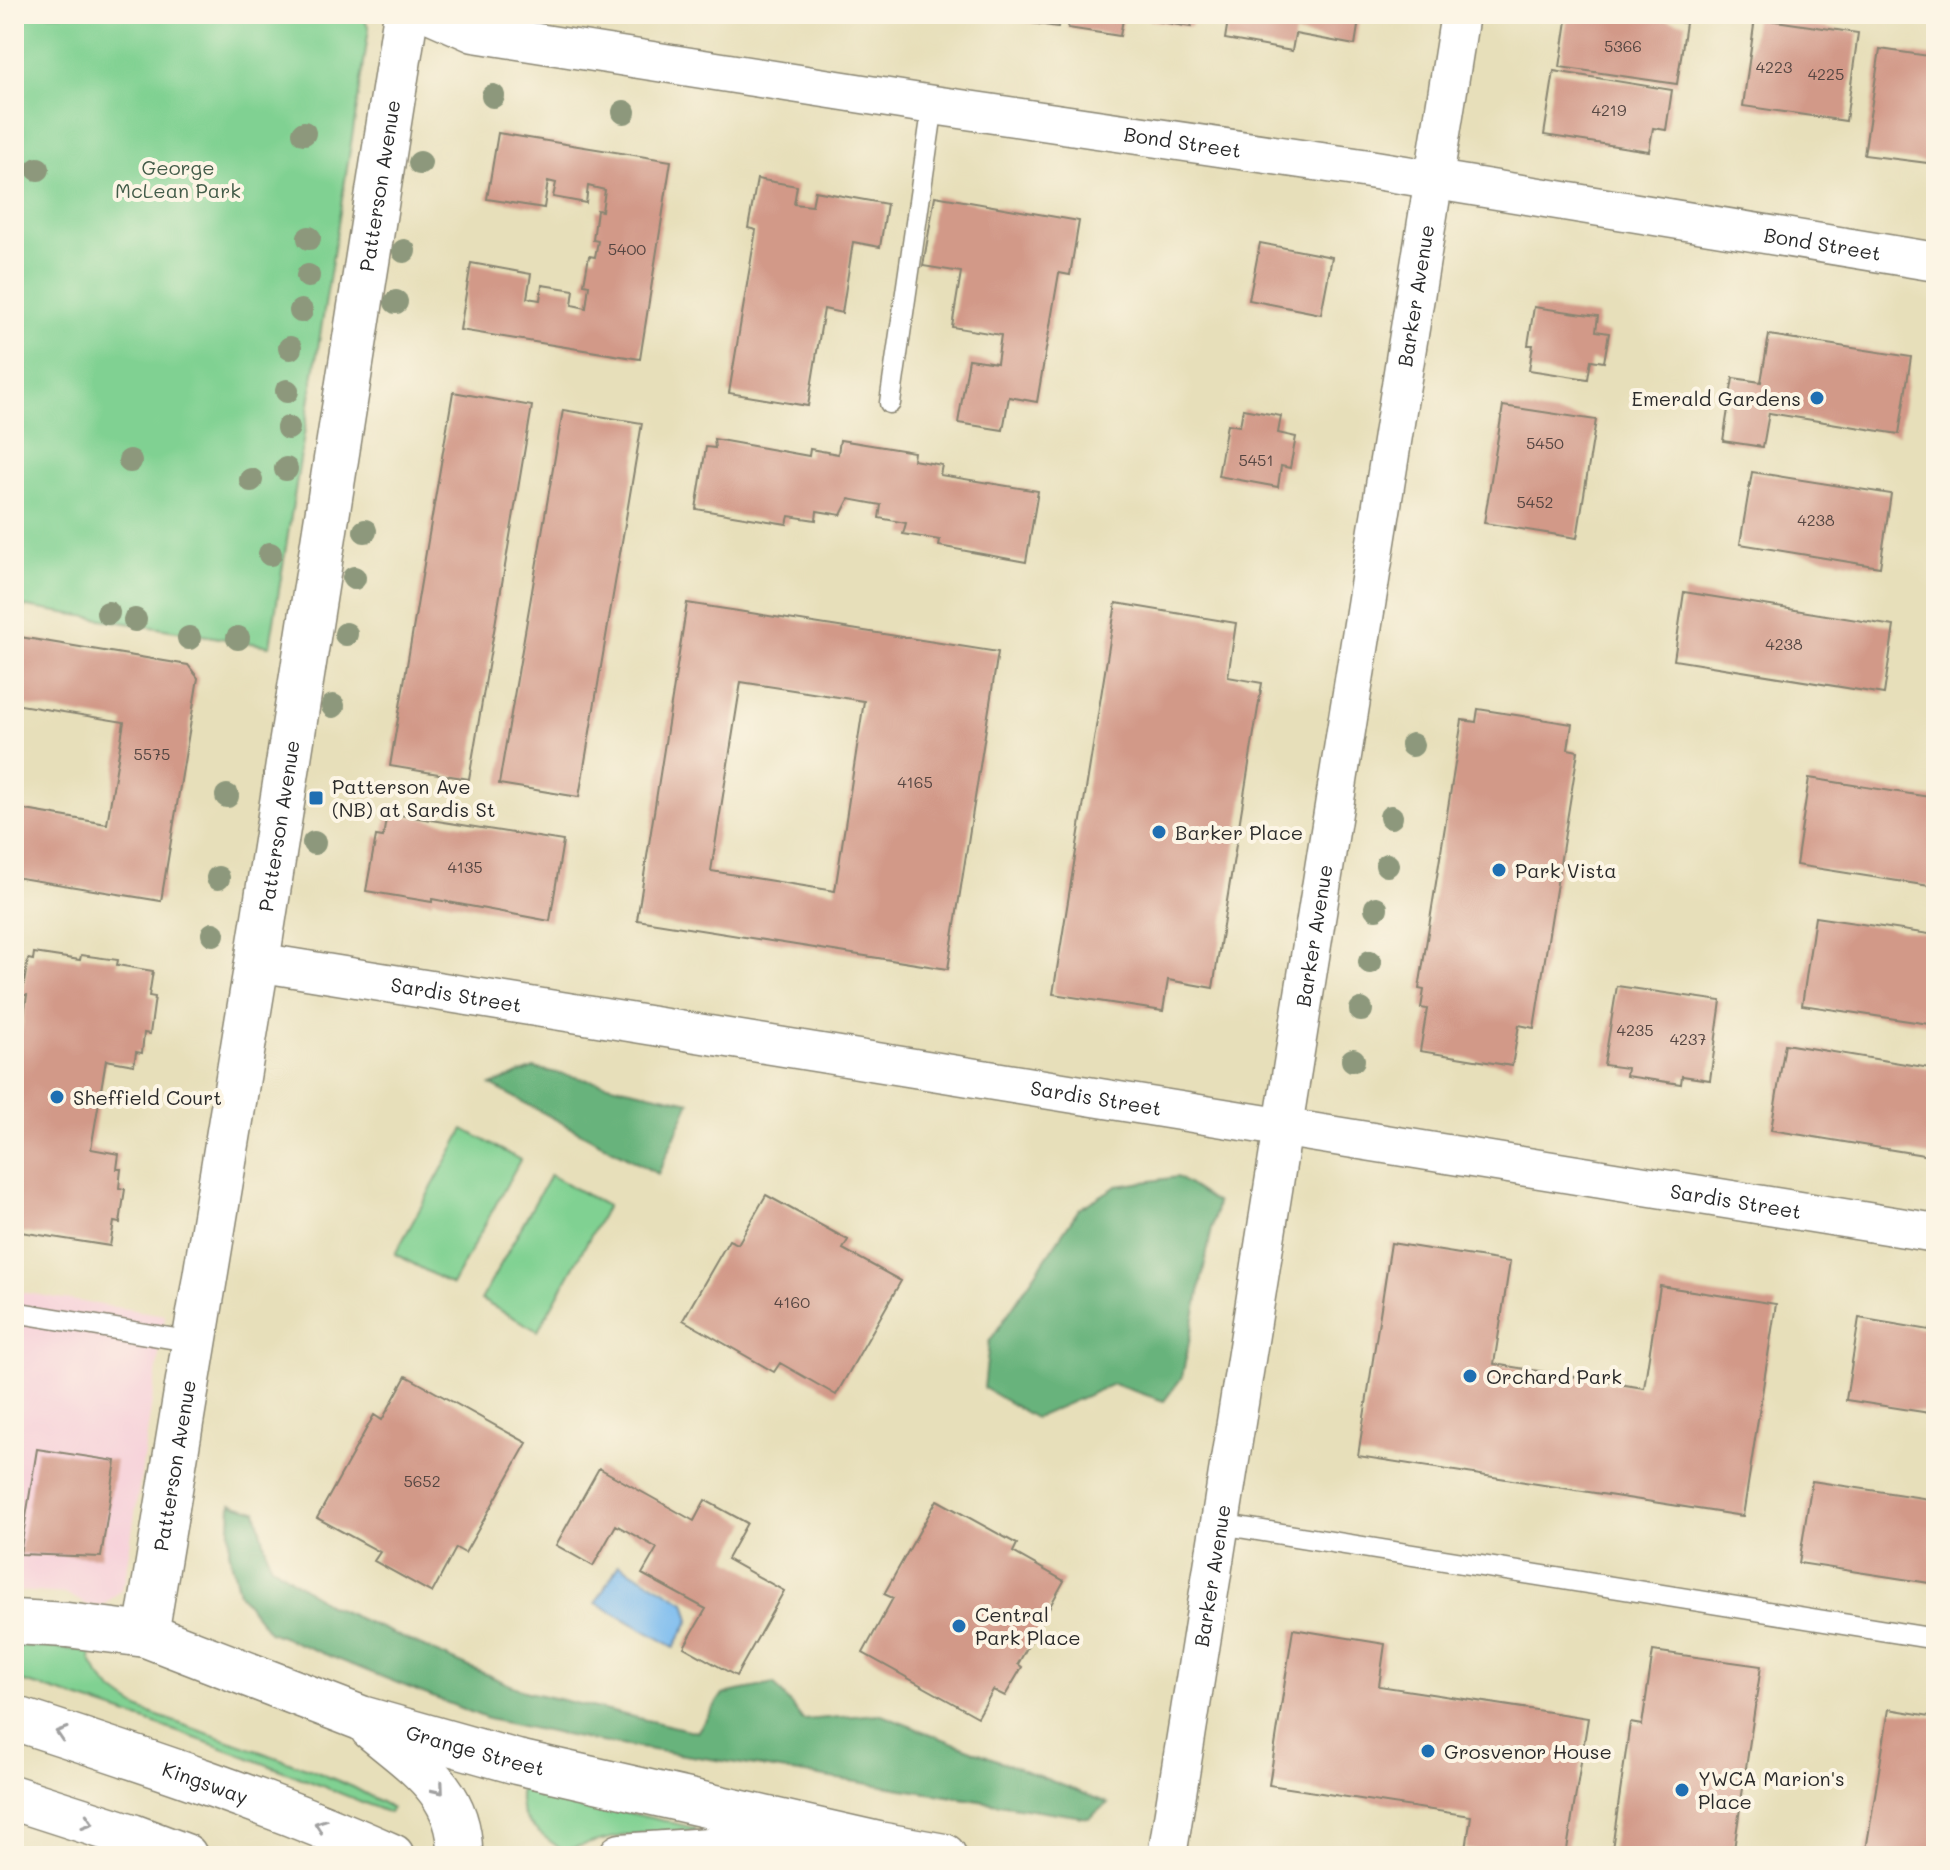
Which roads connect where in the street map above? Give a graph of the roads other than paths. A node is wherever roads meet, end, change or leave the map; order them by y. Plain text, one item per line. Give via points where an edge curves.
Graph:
1 (406, 14) edge
2 (431, 14) edge
3 (1460, 14) edge
4 (933, 105) junction
5 (1432, 181) junction
6 (1936, 262) edge
7 (890, 403) dead end
8 (257, 962) junction
9 (1282, 1127) junction
10 (1936, 1233) edge
11 (14, 1312) edge
12 (194, 1342) junction
13 (1220, 1524) junction
14 (14, 1622) edge
15 (146, 1635) junction
16 (1936, 1639) edge
17 (14, 1718) edge
18 (361, 1718) junction
19 (14, 1798) edge
20 (878, 1844) junction
21 (185, 1856) edge
22 (392, 1856) edge
23 (460, 1856) edge
24 (621, 1856) edge
25 (944, 1856) edge
26 (1167, 1856) edge

1 - 8 street, Patterson Avenue
2 - 4 street, Bond Street via 474,33
3 - 5 street, Barker Avenue
4 - 5 street, Bond Street
4 - 7 lane
5 - 6 street, Bond Street
5 - 9 street, Barker Avenue
8 - 9 street, Sardis Street
8 - 12 street, Patterson Avenue
9 - 10 street, Sardis Street
9 - 13 street, Barker Avenue
11 - 12 lane
12 - 15 street, Patterson Avenue
13 - 16 lane
13 - 26 street, Barker Avenue
14 - 15 street, Grange Street
15 - 18 street, Grange Street
22 -> 17 street, Kingsway via 161,1766
18 - 20 street, Grange Street via 517,1762
18 -> 23 street via 427,1774 449,1800
19 -> 21 street
20 - 24 street via 792,1854 709,1850
20 - 25 street, Grange Street

